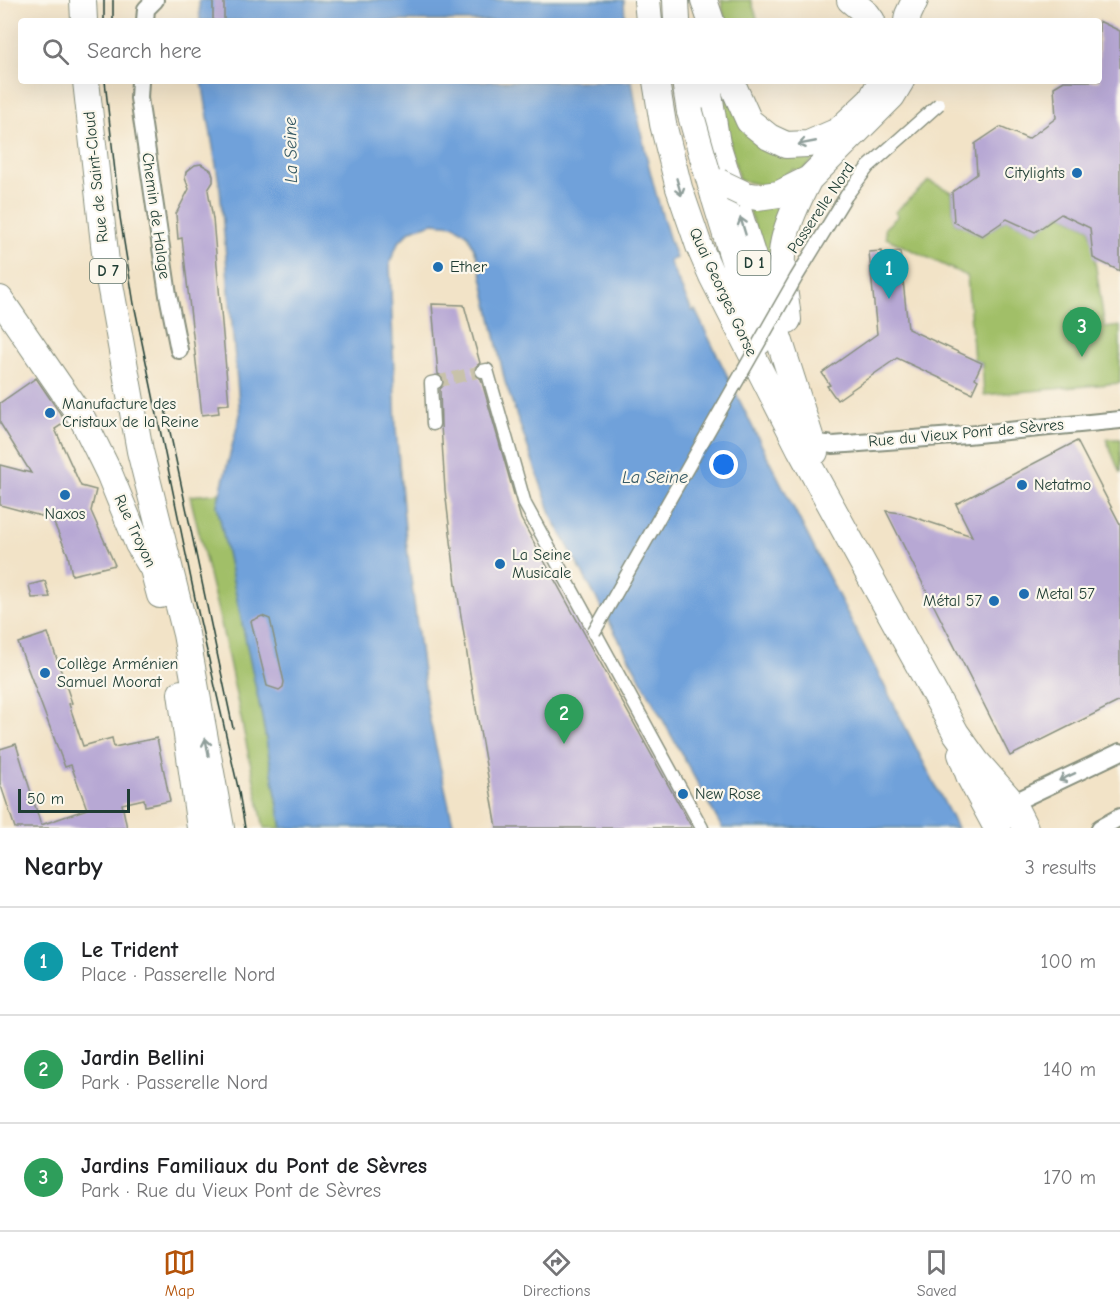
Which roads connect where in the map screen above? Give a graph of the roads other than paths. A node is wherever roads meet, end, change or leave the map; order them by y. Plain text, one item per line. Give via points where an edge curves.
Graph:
1 (83, 0) edge
2 (155, 0) edge
3 (647, 0) edge
4 (675, 0) edge
5 (703, 0) edge
6 (850, 0) edge
7 (915, 0) edge
8 (84, 18) edge
9 (145, 18) edge
10 (648, 18) edge
11 (677, 18) edge
12 (702, 18) edge
13 (710, 18) edge
14 (870, 18) edge
15 (908, 18) edge
16 (86, 84) edge
17 (140, 84) edge
18 (685, 84) edge
19 (707, 84) edge
20 (732, 84) edge
21 (879, 84) edge
22 (899, 84) edge
23 (656, 85) edge
24 (939, 104) dead end
25 (809, 179) junction
26 (717, 189) junction
27 (0, 299) edge
28 (179, 350) dead end
29 (482, 371) dead end
30 (436, 382) dead end
31 (793, 382) junction
32 (780, 411) junction
33 (1120, 420) edge
34 (433, 424) dead end
35 (88, 430) junction
36 (812, 442) junction
37 (140, 451) junction
38 (114, 458) junction
39 (824, 490) junction
40 (155, 511) junction
41 (594, 632) junction
42 (956, 733) junction
43 (1120, 752) edge
44 (1012, 802) junction
45 (1120, 817) edge
46 (993, 822) edge
47 (201, 828) edge
48 (221, 828) edge
49 (702, 828) edge
50 (1025, 828) edge
51 (1100, 828) edge

1 - 8 main road
2 - 9 street via 146,9
3 - 10 main road
4 - 11 main road
5 - 12 main road
5 - 13 main road
6 - 14 main road
7 - 15 main road
16 - 37 main road, Rue de Saint-Cloud / D 7 via 105,255
17 - 28 street, Chemin de Halage via 168,296
18 - 26 main road, D 1, bridge via 690,112
31 -> 19 main road, Quai Georges Gorse / D 1 via 717,144
21 -> 20 main road via 871,100 838,131 808,144 786,145 749,121
22 - 25 main road via 892,96
23 - 26 main road via 667,120 685,153
23 -> 32 main road, Quai Georges Gorse / D 1 via 679,188 699,246
24 - 41 street, Passerelle Nord, bridge via 868,167 846,196
25 - 26 main road, bridge via 779,194 757,197
25 - 31 main road via 783,241
26 - 32 main road, D 1
27 - 35 main road, Rue Troyon
29 - 41 street via 486,370 525,504
30 - 34 street via 431,383
31 - 36 main road, Quai Georges Gorse / D 1
32 - 39 main road, Quai Georges Gorse / D 1
33 - 36 street, Rue du Vieux Pont de Sèvres via 833,445
35 - 38 main road
35 - 47 main road, Rue Troyon via 138,544 153,568 176,658
36 - 39 main road, Quai Georges Gorse / D 1
37 - 38 main road via 136,459 124,462
37 - 40 main road, Rue Troyon / D 7
38 - 40 main road via 134,470
39 - 42 main road, Quai Georges Gorse / D 1
48 -> 40 main road, Rue Troyon / D 7 via 186,634
41 - 49 street
42 - 44 main road, Quai Georges Gorse / D 1
42 - 46 main road, Quai Georges Gorse / D 1 via 970,778
43 -> 44 street
44 - 46 street, Quai Georges Gorse
44 - 50 main road, Quai Georges Gorse / D 1
45 - 51 street

